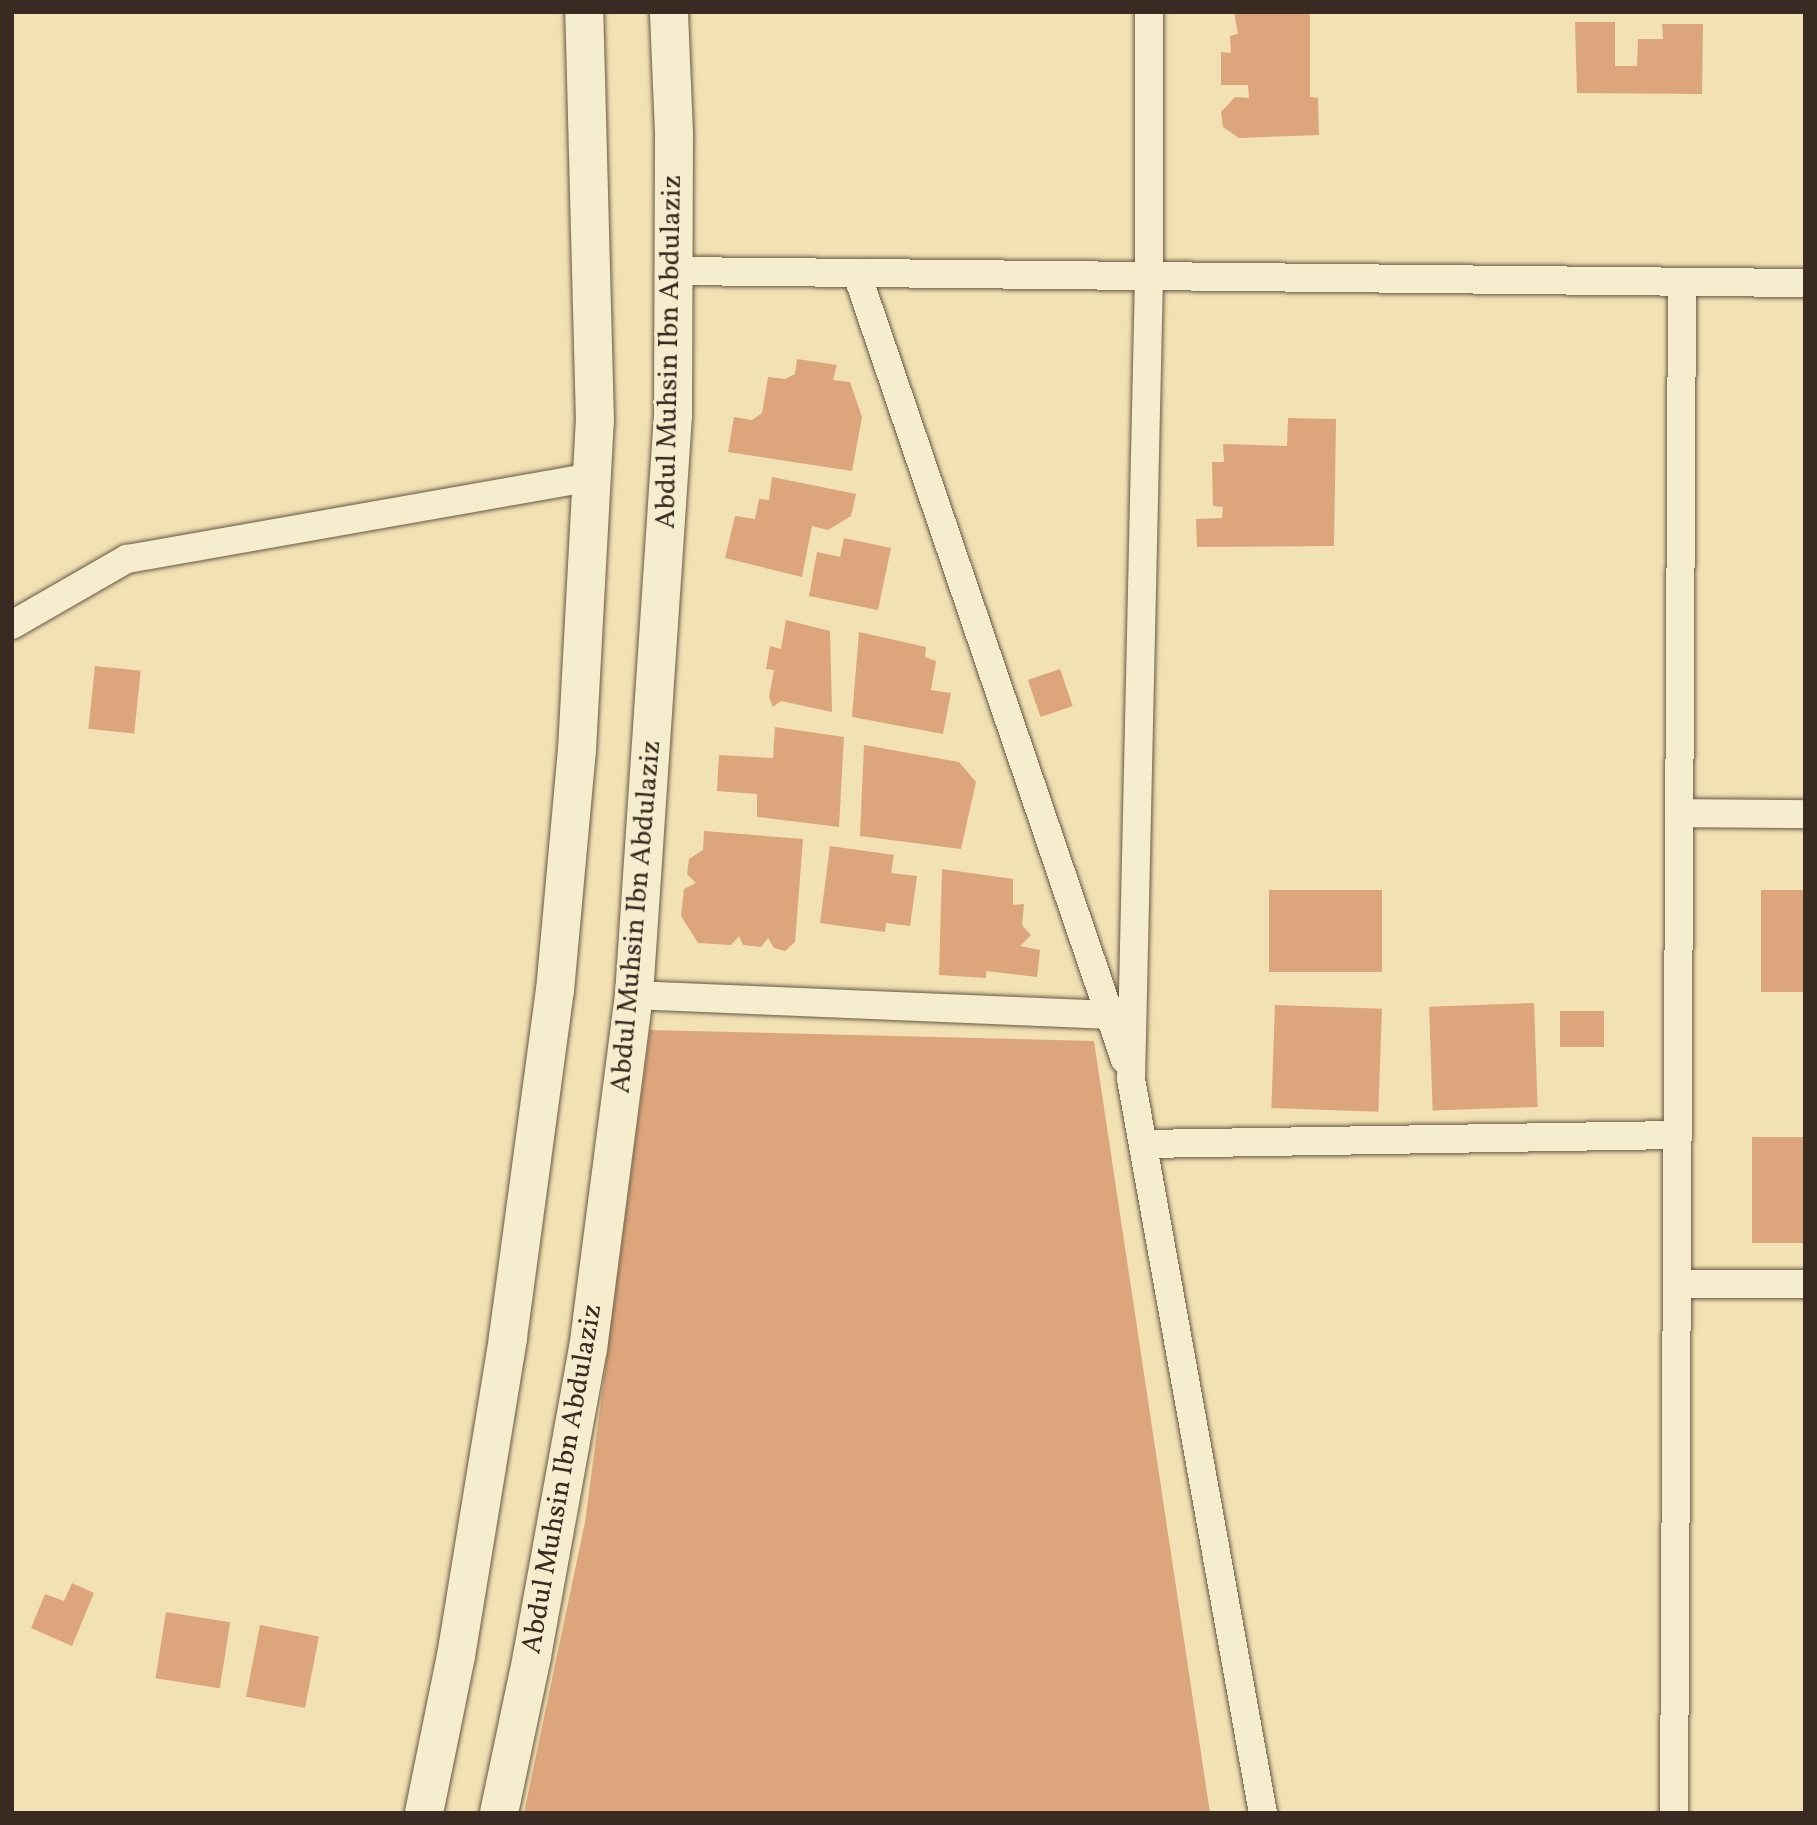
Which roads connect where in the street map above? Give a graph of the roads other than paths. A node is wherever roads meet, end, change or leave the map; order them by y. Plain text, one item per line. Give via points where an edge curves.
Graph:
1 (584, 12) edge
2 (668, 12) edge
3 (1149, 12) edge
4 (674, 271) junction
5 (857, 274) junction
6 (1149, 276) junction
7 (1682, 282) junction
8 (1805, 283) edge
9 (592, 477) junction
10 (12, 625) edge
11 (1679, 813) junction
12 (1805, 814) edge
13 (635, 995) junction
14 (1110, 1015) junction
15 (1131, 1079) junction
16 (1676, 1135) junction
17 (1144, 1144) junction
18 (1677, 1284) junction
19 (1805, 1284) edge
20 (424, 1813) edge
21 (499, 1813) edge
22 (1263, 1813) edge
23 (1675, 1813) edge

1 - 9 main road via 595,422
2 - 4 main road, Abdul Muhsin Ibn Abdulaziz
3 - 6 street
4 - 5 street
4 - 13 main road, Abdul Muhsin Ibn Abdulaziz via 673,416
5 - 6 street
5 - 14 street
6 - 7 street
6 - 15 street
7 - 8 street
7 - 11 street
9 - 10 street via 127,559
9 - 20 main road via 577,750 555,991 504,1364 456,1656
11 - 12 street
11 - 16 street
13 - 14 street
13 - 21 main road, Abdul Muhsin Ibn Abdulaziz via 589,1349
14 - 15 street
15 - 17 street
16 - 17 street
16 - 18 street
17 - 22 street
18 - 19 street
18 - 23 street

